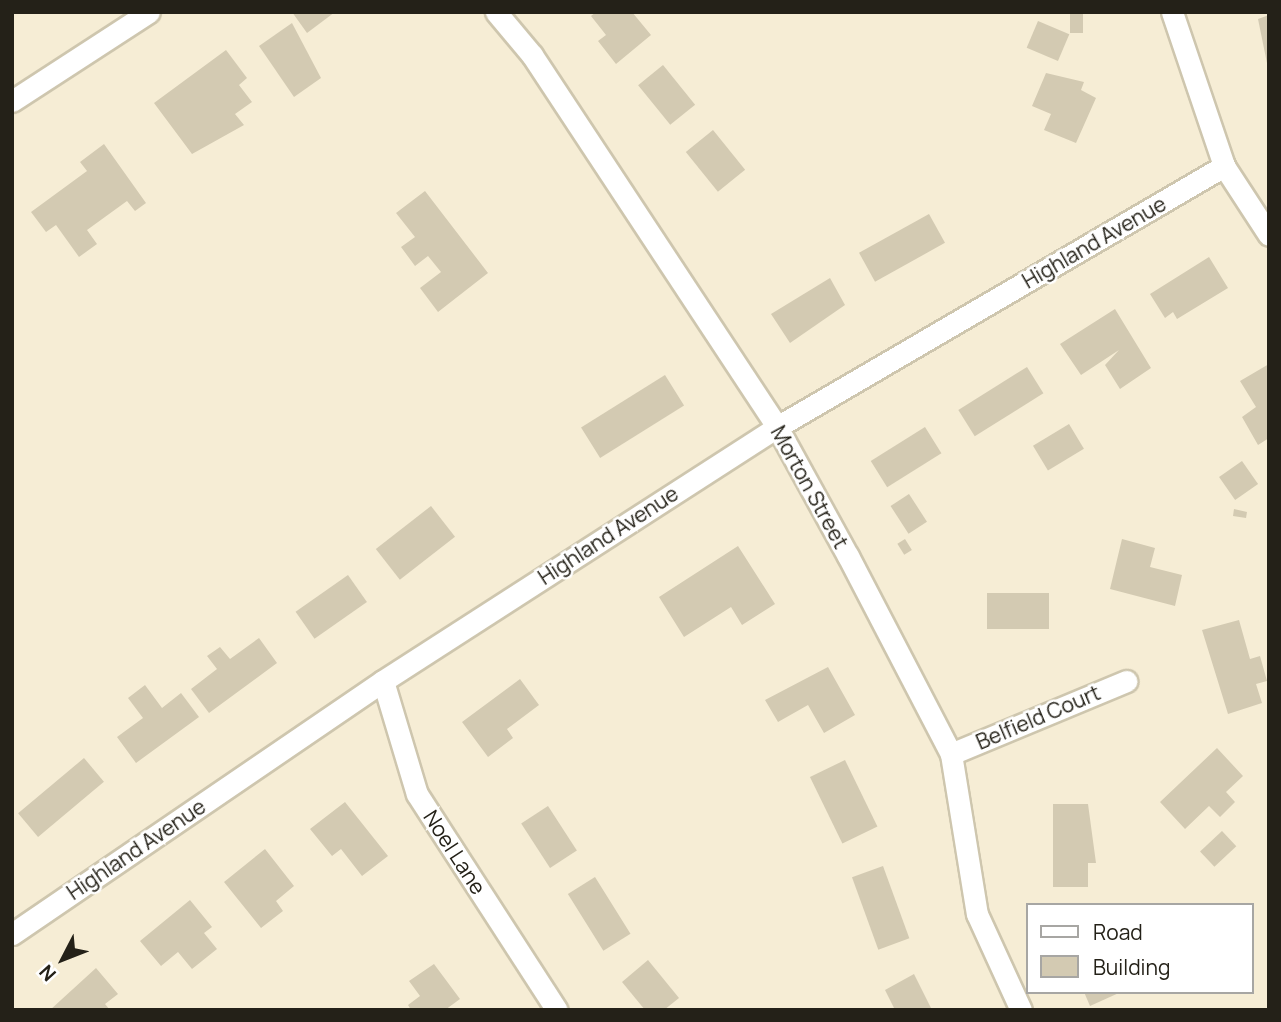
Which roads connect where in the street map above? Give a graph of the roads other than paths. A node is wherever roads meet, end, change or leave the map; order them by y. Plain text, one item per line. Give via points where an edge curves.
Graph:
1 (149, 12) edge
2 (496, 12) edge
3 (1172, 12) edge
4 (12, 101) edge
5 (1224, 166) junction
6 (1269, 235) edge
7 (777, 427) junction
8 (383, 681) junction
9 (1126, 681) dead end
10 (951, 754) junction
11 (12, 934) edge
12 (557, 1010) edge
13 (1021, 1010) edge

1 - 4 street
2 - 7 street, Morton Street via 532,55
3 - 5 street
5 - 6 street
5 - 7 street, Highland Avenue
7 - 8 street, Highland Avenue
7 - 10 street, Morton Street
8 - 11 street, Highland Avenue
8 - 12 street, Noel Lane via 417,794
9 - 10 street, Belfield Court
10 - 13 street, Morton Street via 977,914

